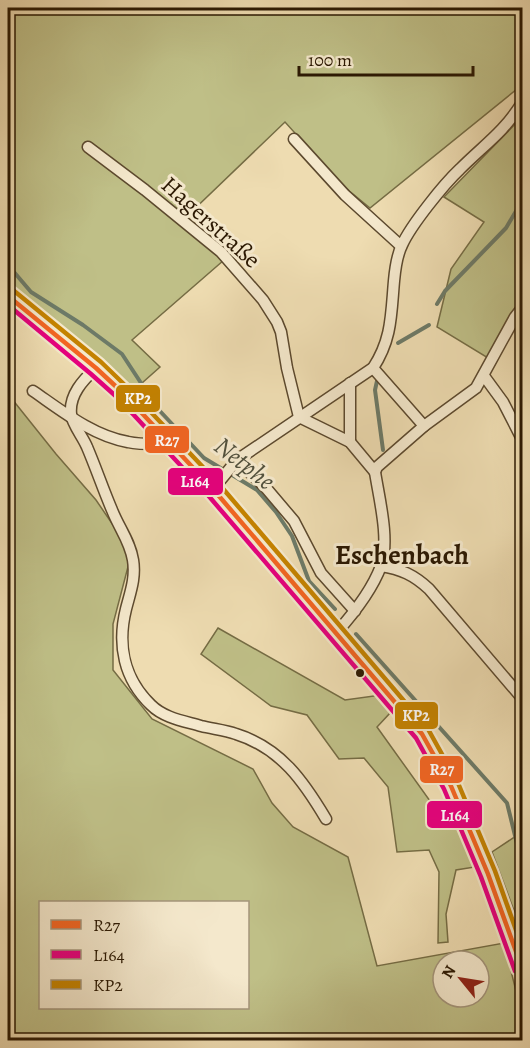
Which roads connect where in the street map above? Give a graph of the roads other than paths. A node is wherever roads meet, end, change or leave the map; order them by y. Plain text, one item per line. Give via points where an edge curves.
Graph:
1 (522, 103) edge
2 (518, 112) edge
3 (294, 140) dead end
4 (88, 147) dead end
5 (401, 246) junction
6 (8, 296) edge
7 (522, 308) edge
8 (96, 368) junction
9 (373, 368) junction
10 (484, 376) junction
11 (350, 383) junction
12 (33, 391) dead end
13 (299, 417) junction
14 (72, 418) junction
15 (424, 426) junction
16 (522, 439) edge
17 (350, 442) junction
18 (171, 444) junction
19 (234, 464) junction
20 (375, 472) junction
21 (217, 484) junction
22 (381, 566) junction
23 (355, 611) junction
24 (337, 632) junction
25 (522, 698) edge
26 (326, 819) dead end
27 (522, 968) edge

1 - 2 street
2 - 5 street via 451,178
3 - 5 street via 345,195
4 - 13 street, Hagerstraße via 221,252 263,300 281,332
5 - 9 street via 389,331 384,351
6 - 8 main road
7 - 10 street
8 - 14 street via 77,390
8 - 18 main road
9 - 11 street
9 - 15 street
10 - 15 street via 468,395
10 - 16 street
11 - 13 street
11 - 17 street
12 - 14 street
13 - 17 street
13 - 19 street
14 - 18 street via 117,440
14 - 26 street via 130,548 134,578 121,639 124,663 134,684 160,713 235,734 273,753 297,775
15 - 20 street
17 - 20 street
18 - 21 main road
19 - 21 street
19 - 23 street via 266,488 289,514 321,573
20 - 22 street via 384,546
21 - 24 main road
22 - 23 street
22 - 25 street via 399,569 429,589
23 - 24 street
24 - 27 main road via 422,734 437,759 488,874

